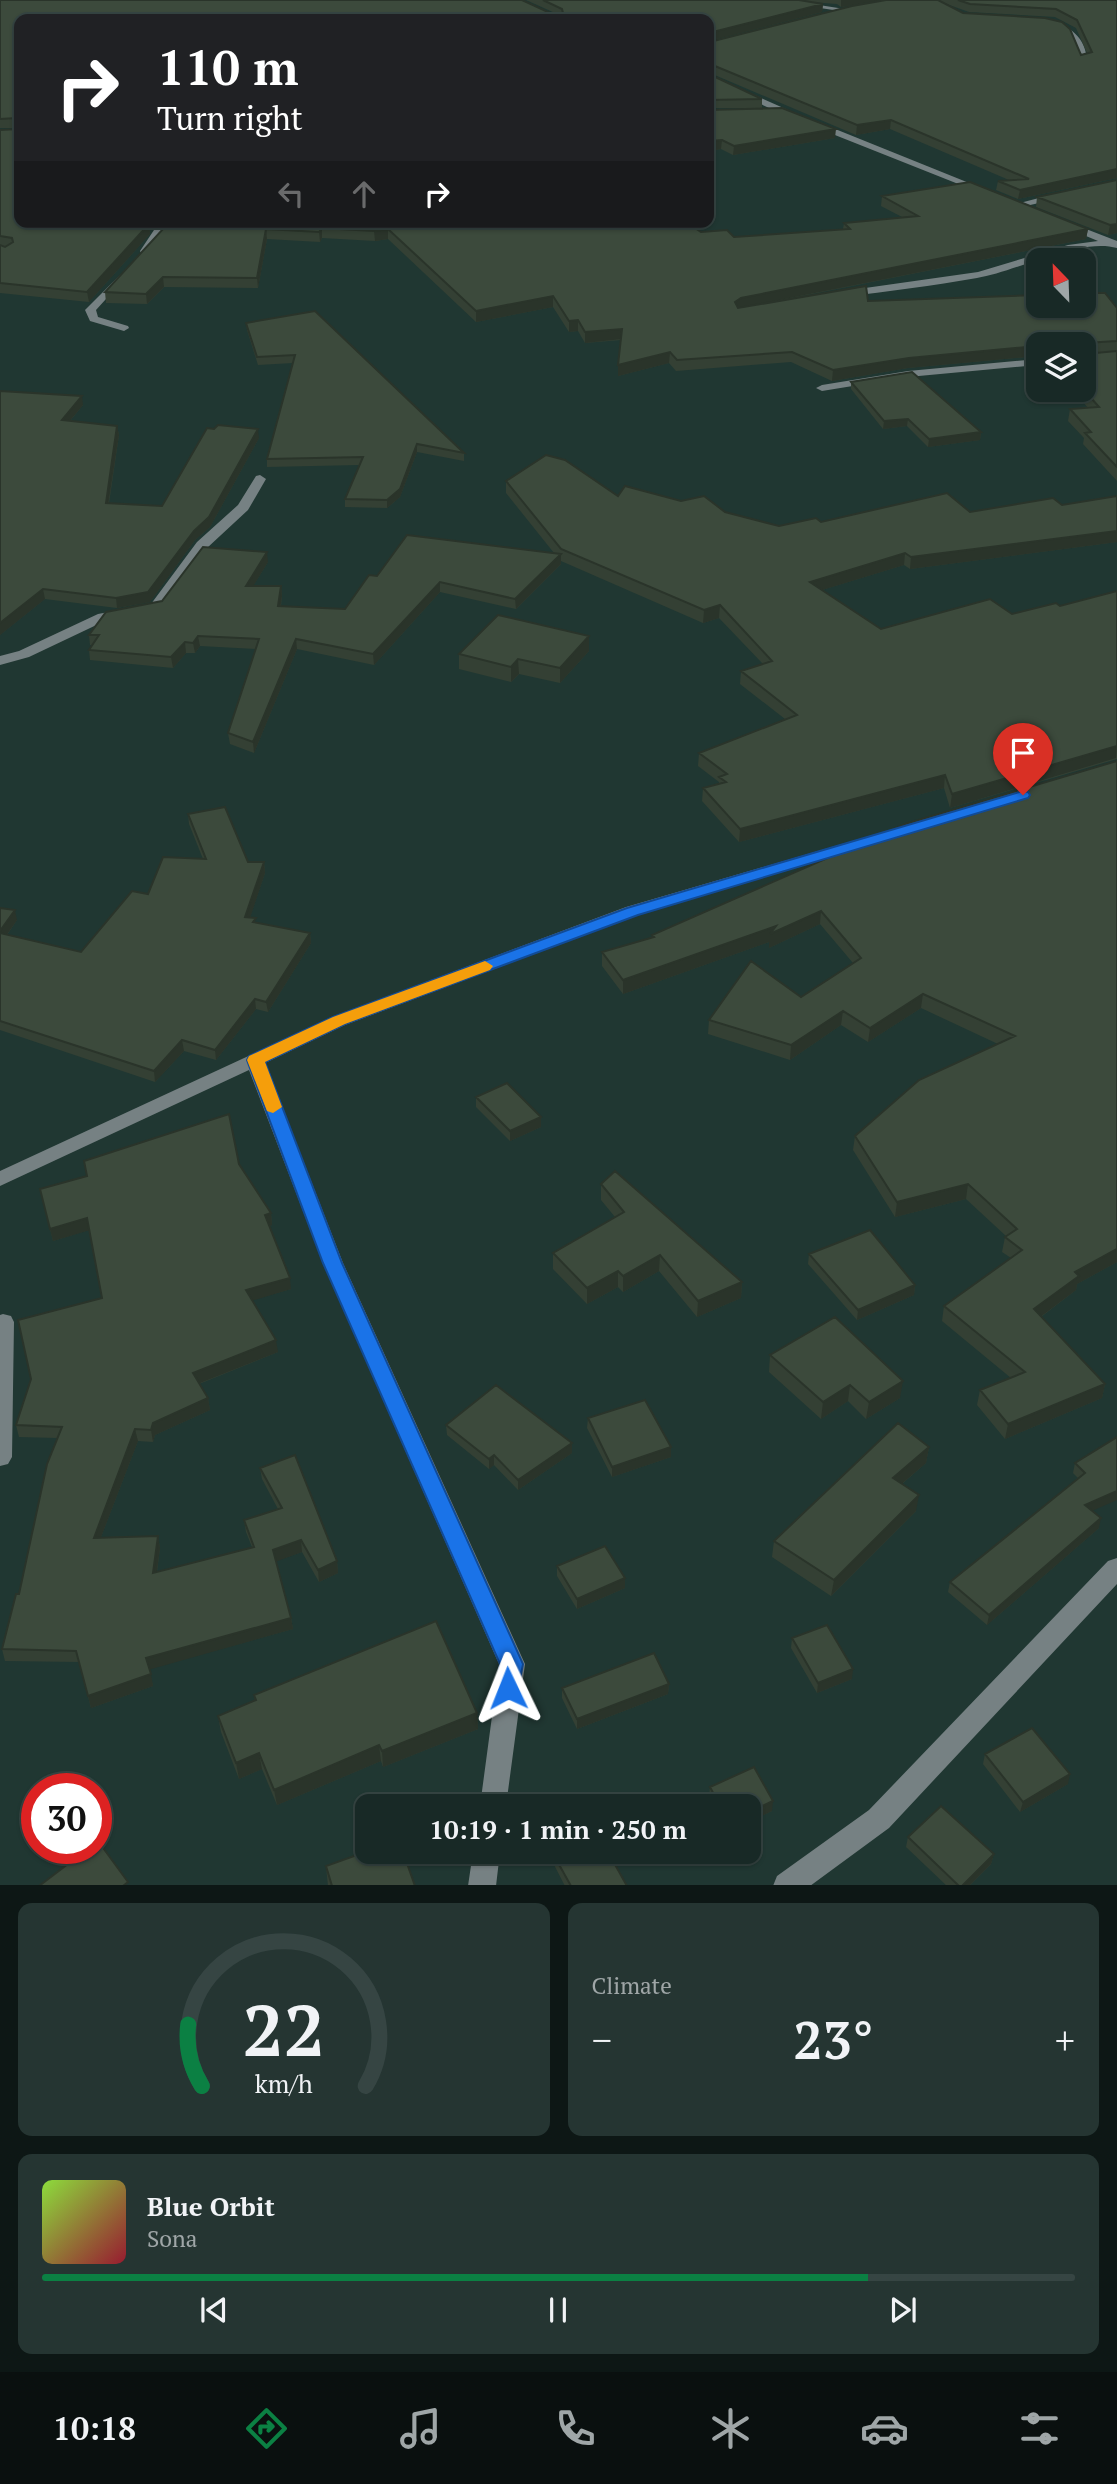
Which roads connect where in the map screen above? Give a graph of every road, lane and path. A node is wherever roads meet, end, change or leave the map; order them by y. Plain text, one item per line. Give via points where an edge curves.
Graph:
1 (771, 0) edge
2 (820, 17) edge
3 (1038, 22) edge
4 (1084, 59) edge
5 (714, 79) edge
6 (785, 111) junction
7 (758, 112) edge
8 (991, 194) edge
9 (1067, 194) edge
10 (1004, 199) edge
11 (1017, 205) junction
12 (1040, 214) edge
13 (1052, 219) edge
14 (158, 228) edge
15 (1114, 244) edge
16 (135, 261) edge
17 (126, 271) edge
18 (833, 296) edge
19 (124, 328) dead end
20 (1026, 363) edge
21 (822, 388) dead end
22 (260, 479) dead end
23 (0, 661) edge
24 (897, 832) edge
25 (255, 1060) junction
26 (0, 1179) edge
27 (4, 1322) dead end
28 (0, 1457) edge
29 (1117, 1567) edge
30 (495, 1794) edge
31 (485, 1864) edge
32 (482, 1885) edge
33 (788, 1885) edge

1 - 2 street via 849,10
3 - 4 street via 1066,27 1076,37
5 - 6 street
6 - 7 street
6 - 8 street
9 - 11 street
10 - 11 street
11 - 12 street
13 - 15 street
14 - 16 street via 158,236
15 - 18 street via 1072,247 979,275
17 - 19 street via 90,310 94,319
20 - 21 street
22 - 23 street via 243,508 202,545 156,607 103,617
24 - 25 street via 632,911 339,1021
25 - 26 street
25 - 30 street via 333,1263 512,1664
27 - 28 street
29 - 33 street via 879,1819
31 - 32 street

